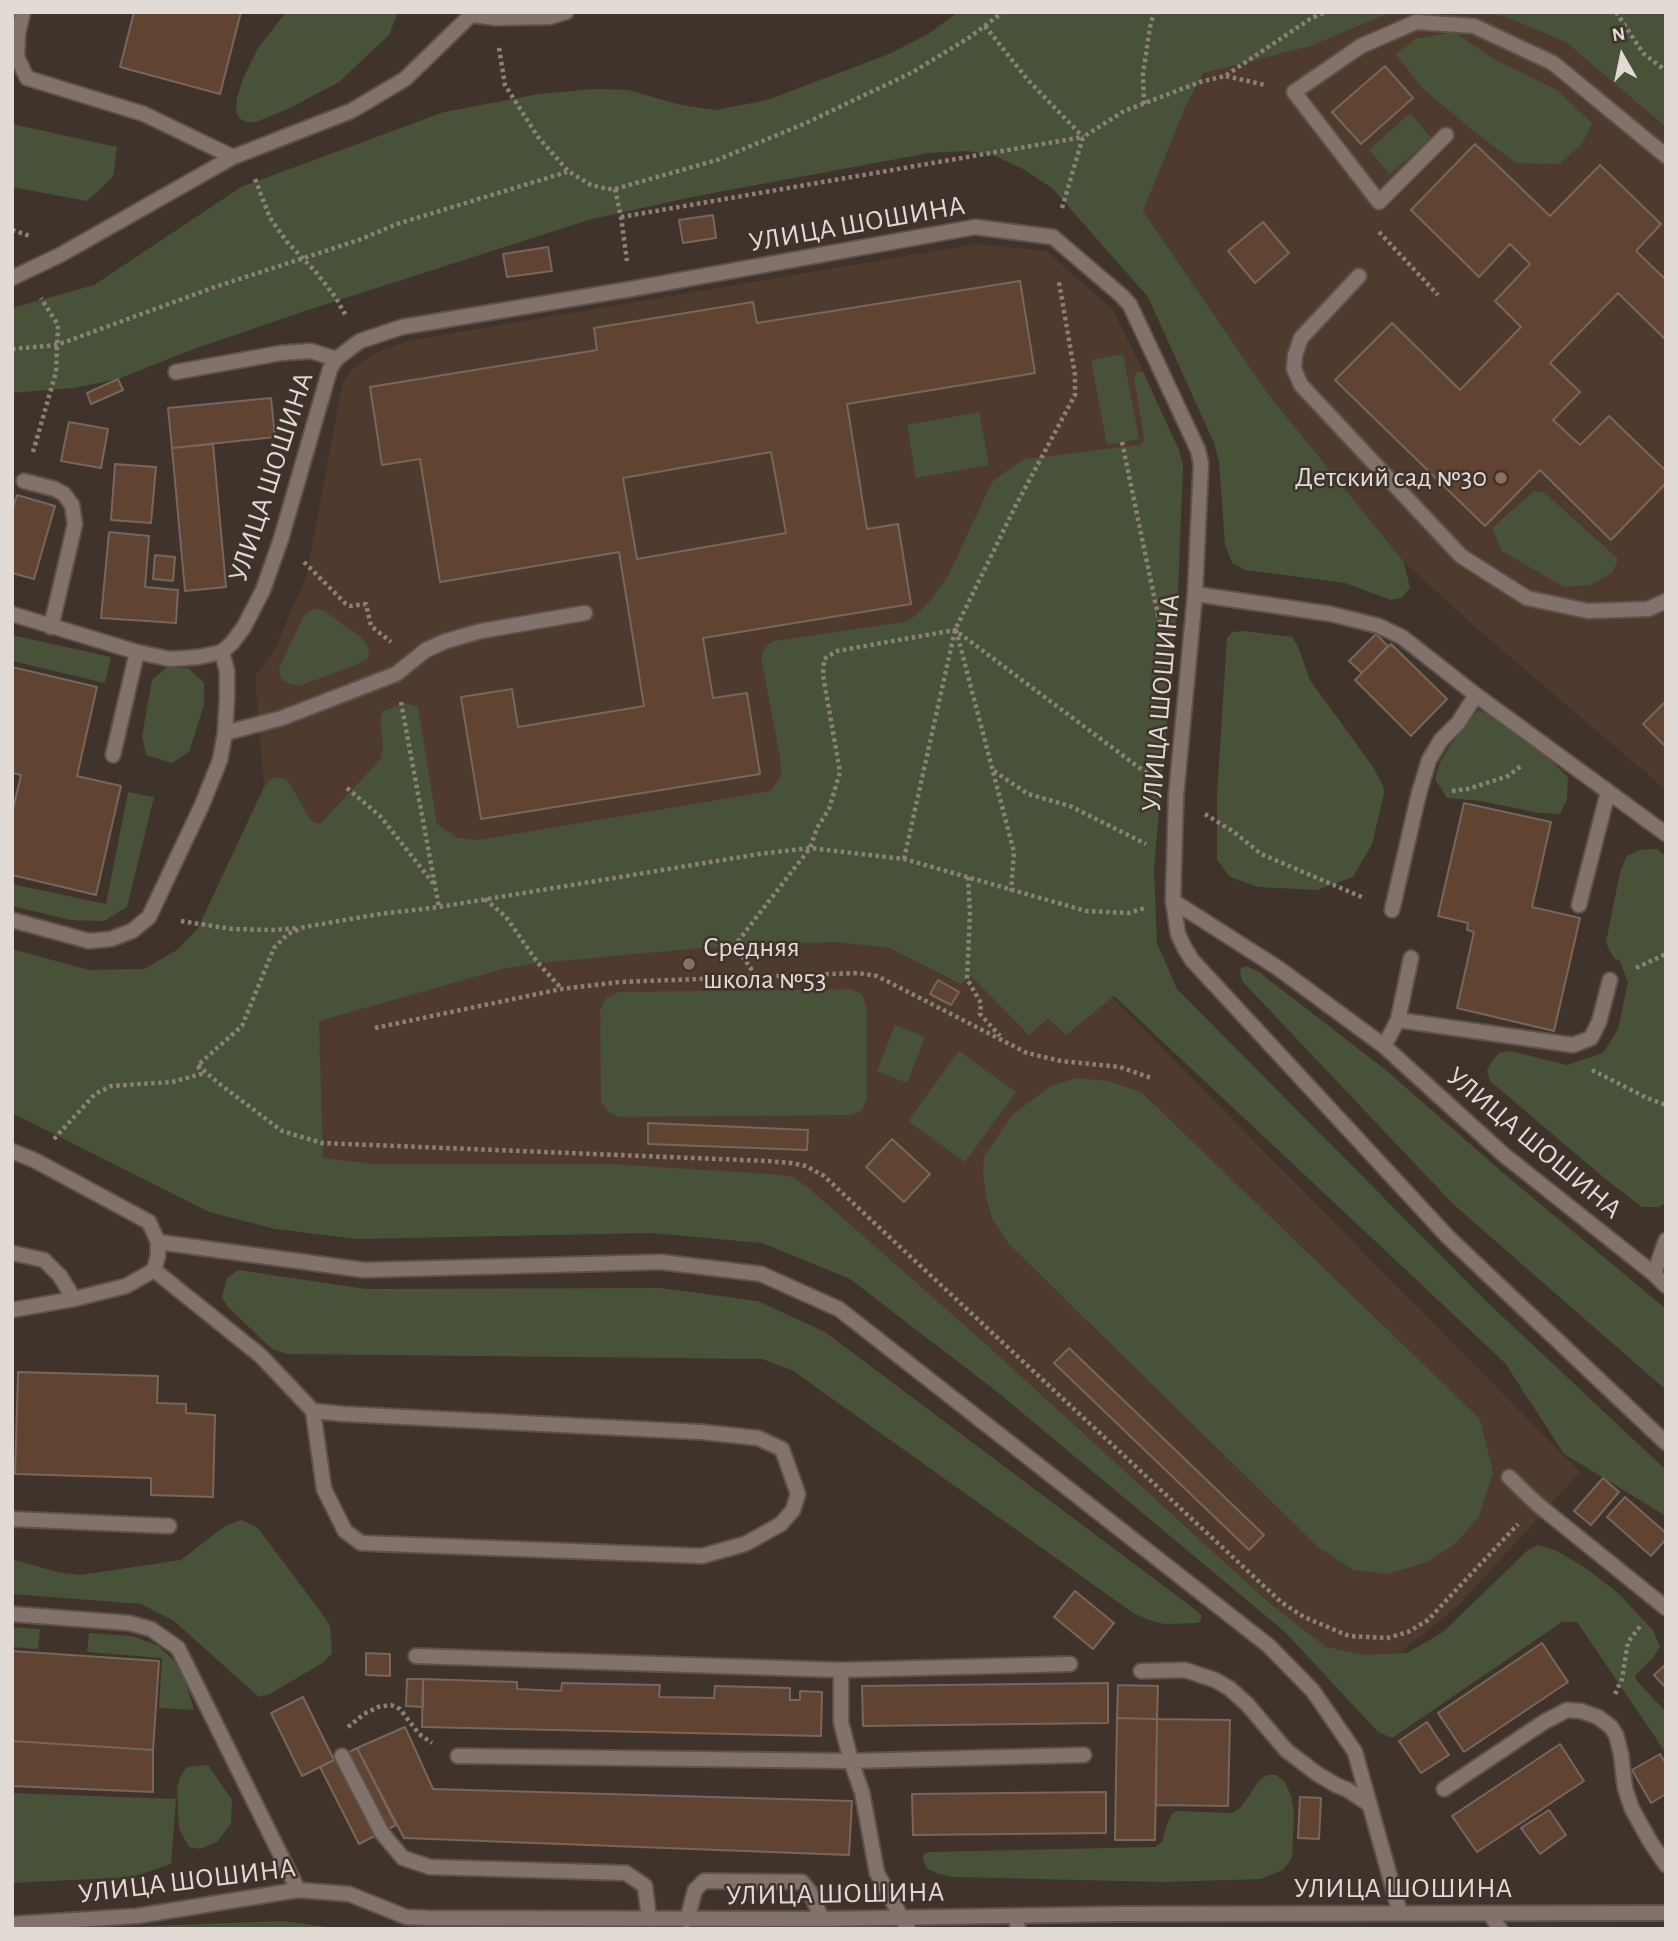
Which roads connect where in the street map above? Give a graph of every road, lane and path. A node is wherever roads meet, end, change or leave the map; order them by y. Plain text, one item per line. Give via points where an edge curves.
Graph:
1 (23, 12) edge
2 (566, 12) edge
3 (1003, 12) edge
4 (1154, 12) edge
5 (1325, 12) edge
6 (1616, 12) edge
7 (471, 13) edge
8 (497, 18) junction
9 (985, 26) junction
10 (1666, 71) edge
11 (1225, 76) junction
12 (1294, 92) junction
13 (1143, 104) junction
14 (1446, 135) dead end
15 (1083, 137) junction
16 (239, 154) junction
17 (1666, 156) edge
18 (568, 171) junction
19 (615, 189) junction
20 (1380, 202) junction
21 (621, 217) junction
22 (1053, 237) junction
23 (303, 258) junction
24 (19, 276) edge
25 (1359, 276) dead end
26 (631, 289) junction
27 (1438, 295) dead end
28 (360, 341) junction
29 (57, 345) junction
30 (12, 349) edge
31 (336, 359) junction
32 (176, 372) dead end
33 (1122, 442) dead end
34 (24, 481) joint
35 (281, 539) junction
36 (1195, 594) junction
37 (1666, 601) edge
38 (585, 613) dead end
39 (12, 614) edge
40 (51, 627) junction
41 (955, 630) junction
42 (1161, 630) dead end
43 (393, 644) dead end
44 (137, 652) junction
45 (222, 652) junction
46 (1476, 695) junction
47 (404, 725) dead end
48 (225, 733) junction
49 (1535, 737) junction
50 (113, 755) dead end
51 (993, 770) junction
52 (347, 788) dead end
53 (1608, 792) junction
54 (1419, 793) junction
55 (1176, 796) junction
56 (1666, 834) edge
57 (810, 848) junction
58 (1174, 858) junction
59 (904, 859) junction
60 (968, 877) junction
61 (433, 884) junction
62 (1011, 891) junction
63 (485, 898) junction
64 (1173, 901) junction
65 (1579, 905) dead end
66 (439, 907) junction
67 (1392, 909) joint
68 (149, 917) junction
69 (12, 920) edge
70 (304, 927) junction
71 (1411, 958) dead end
72 (756, 976) junction
73 (1609, 980) dead end
74 (561, 989) junction
75 (1398, 1020) junction
76 (375, 1028) dead end
77 (1002, 1039) junction
78 (1384, 1046) junction
79 (1589, 1068) dead end
80 (1151, 1077) dead end
81 (1666, 1105) edge
82 (50, 1144) dead end
83 (12, 1151) edge
84 (1666, 1240) edge
85 (158, 1242) junction
86 (12, 1254) edge
87 (154, 1270) junction
88 (1654, 1274) junction
89 (1666, 1286) edge
90 (74, 1299) junction
91 (12, 1310) edge
92 (313, 1411) junction
93 (1666, 1443) edge
94 (1509, 1477) dead end
95 (12, 1519) edge
96 (169, 1526) dead end
97 (1663, 1606) edge
98 (12, 1614) edge
99 (416, 1656) dead end
100 (1070, 1664) dead end
101 (841, 1670) junction
102 (1141, 1671) dead end
103 (1598, 1717) junction
104 (1084, 1755) dead end
105 (342, 1756) joint
106 (458, 1756) joint
107 (851, 1761) junction
108 (1444, 1789) dead end
109 (1370, 1805) junction
110 (1666, 1865) edge
111 (298, 1890) junction
112 (1400, 1913) junction
113 (1666, 1913) edge
114 (1490, 1914) junction
115 (649, 1919) junction
116 (821, 1919) junction
117 (687, 1920) junction
118 (905, 1923) edge
119 (1017, 1923) edge
120 (12, 1924) edge
121 (1500, 1929) edge

1 - 16 street via 18,57 27,78 144,114
2 - 8 street via 550,17
3 - 9 path
4 - 13 path via 1143,74
5 - 11 path
6 - 10 path via 1643,53
7 - 8 street
7 - 16 street via 405,79 351,111
8 - 18 path via 505,85 538,137
9 - 15 path via 1027,79
9 - 19 path via 913,72 806,122 716,160
11 - 12 path
11 - 13 path
12 - 17 street via 1361,46 1416,22 1474,26 1553,63
12 - 20 street
13 - 15 path
14 - 20 street
15 - 21 path
15 - 22 path
16 - 23 path via 270,219
16 - 24 street
18 - 19 path via 591,185
18 - 23 path
19 - 21 path
20 - 27 path via 1366,219
21 - 26 path
22 - 26 street, УЛИЦА ШОШИНА via 975,227
22 - 36 street, УЛИЦА ШОШИНА via 1130,305 1198,450
22 - 41 path via 1075,375 1074,395
23 - 28 path via 336,299
23 - 29 path
24 - 29 path via 58,325
25 - 37 street via 1301,338 1294,369 1301,385 1461,556 1527,598 1588,611 1648,609
26 - 28 street, УЛИЦА ШОШИНА via 402,327
28 - 31 street, УЛИЦА ШОШИНА
29 - 30 path
29 - 34 path via 57,372
31 - 32 street via 301,351
31 - 35 street, УЛИЦА ШОШИНА
33 - 42 path
34 - 40 street via 55,489 72,505 75,524
35 - 43 path via 346,604 366,604 371,626
35 - 45 street, УЛИЦА ШОШИНА via 244,627
36 - 46 street via 1331,614 1379,626 1402,637
36 - 55 street, УЛИЦА ШОШИНА
38 - 48 street via 446,640 396,674 282,719
39 - 40 street
40 - 44 street
41 - 51 path
41 - 55 path
41 - 57 path via 837,651 824,659 840,772
41 - 59 path
44 - 45 street via 170,659
44 - 50 street
45 - 48 street via 227,671
46 - 49 street
46 - 54 street via 1429,760
47 - 61 path
48 - 68 street via 202,805
49 - 53 street
49 - 54 path via 1527,760 1508,776 1467,789
51 - 58 path via 1028,794 1070,806
51 - 62 path via 1014,852
52 - 61 path via 380,816
53 - 56 street
53 - 65 street
54 - 67 street
55 - 58 street, УЛИЦА ШОШИНА
55 - 67 path via 1261,854
57 - 59 path
57 - 63 path
57 - 72 path via 735,945
58 - 64 street, УЛИЦА ШОШИНА
59 - 60 path
60 - 62 path
60 - 77 path via 967,979 981,1003 981,1014
61 - 66 path
62 - 64 path via 1086,911 1128,913
63 - 66 path
63 - 74 path via 506,917
64 - 78 street, УЛИЦА ШОШИНА via 1278,968
64 - 93 street via 1178,934 1192,960 1448,1237
66 - 70 path
68 - 69 street via 132,931 89,941
68 - 70 path via 232,929
70 - 82 path via 274,948 242,1027 198,1065 201,1074 172,1082 111,1086 95,1094
71 - 75 street
72 - 74 path
72 - 77 path via 877,976
73 - 75 street via 1591,1038 1573,1045
74 - 76 path
75 - 78 street
77 - 80 path via 1038,1056 1120,1067
78 - 88 street, УЛИЦА ШОШИНА via 1504,1155
79 - 81 path
83 - 85 street via 149,1222
84 - 88 street
85 - 87 street
85 - 109 street via 364,1270 661,1262 761,1274 839,1308 1269,1646 1313,1691 1354,1752
86 - 90 street via 44,1259
87 - 90 street via 126,1286
87 - 92 street via 261,1356
88 - 89 street, УЛИЦА ШОШИНА
90 - 91 street
92 - 92 street via 324,1489 345,1531 361,1543 702,1556 745,1544 781,1524 793,1510 798,1494 782,1449 758,1438
94 - 97 street
95 - 96 street
97 - 103 path via 1628,1642 1622,1679
98 - 111 street via 129,1623 151,1629 178,1647
99 - 101 street
100 - 101 street
101 - 107 street via 841,1722
102 - 109 street via 1185,1670 1229,1688 1286,1750
103 - 108 street via 1567,1710
103 - 110 street via 1616,1735 1632,1809
104 - 107 street
105 - 106 path via 351,1724 378,1707 391,1705 400,1709 419,1734
105 - 115 street via 382,1833 403,1858 430,1867 626,1873 645,1886
106 - 107 street
107 - 118 street via 862,1792 877,1873
109 - 112 street
111 - 115 street, УЛИЦА ШОШИНА via 349,1894 407,1917
111 - 120 street, УЛИЦА ШОШИНА via 137,1916
112 - 114 street, УЛИЦА ШОШИНА
112 - 119 street, УЛИЦА ШОШИНА
113 - 114 street, УЛИЦА ШОШИНА
114 - 121 street
115 - 117 street, УЛИЦА ШОШИНА
116 - 117 street, УЛИЦА ШОШИНА
116 - 117 street via 802,1882 704,1881 695,1890
116 - 118 street, УЛИЦА ШОШИНА
118 - 119 street, УЛИЦА ШОШИНА

